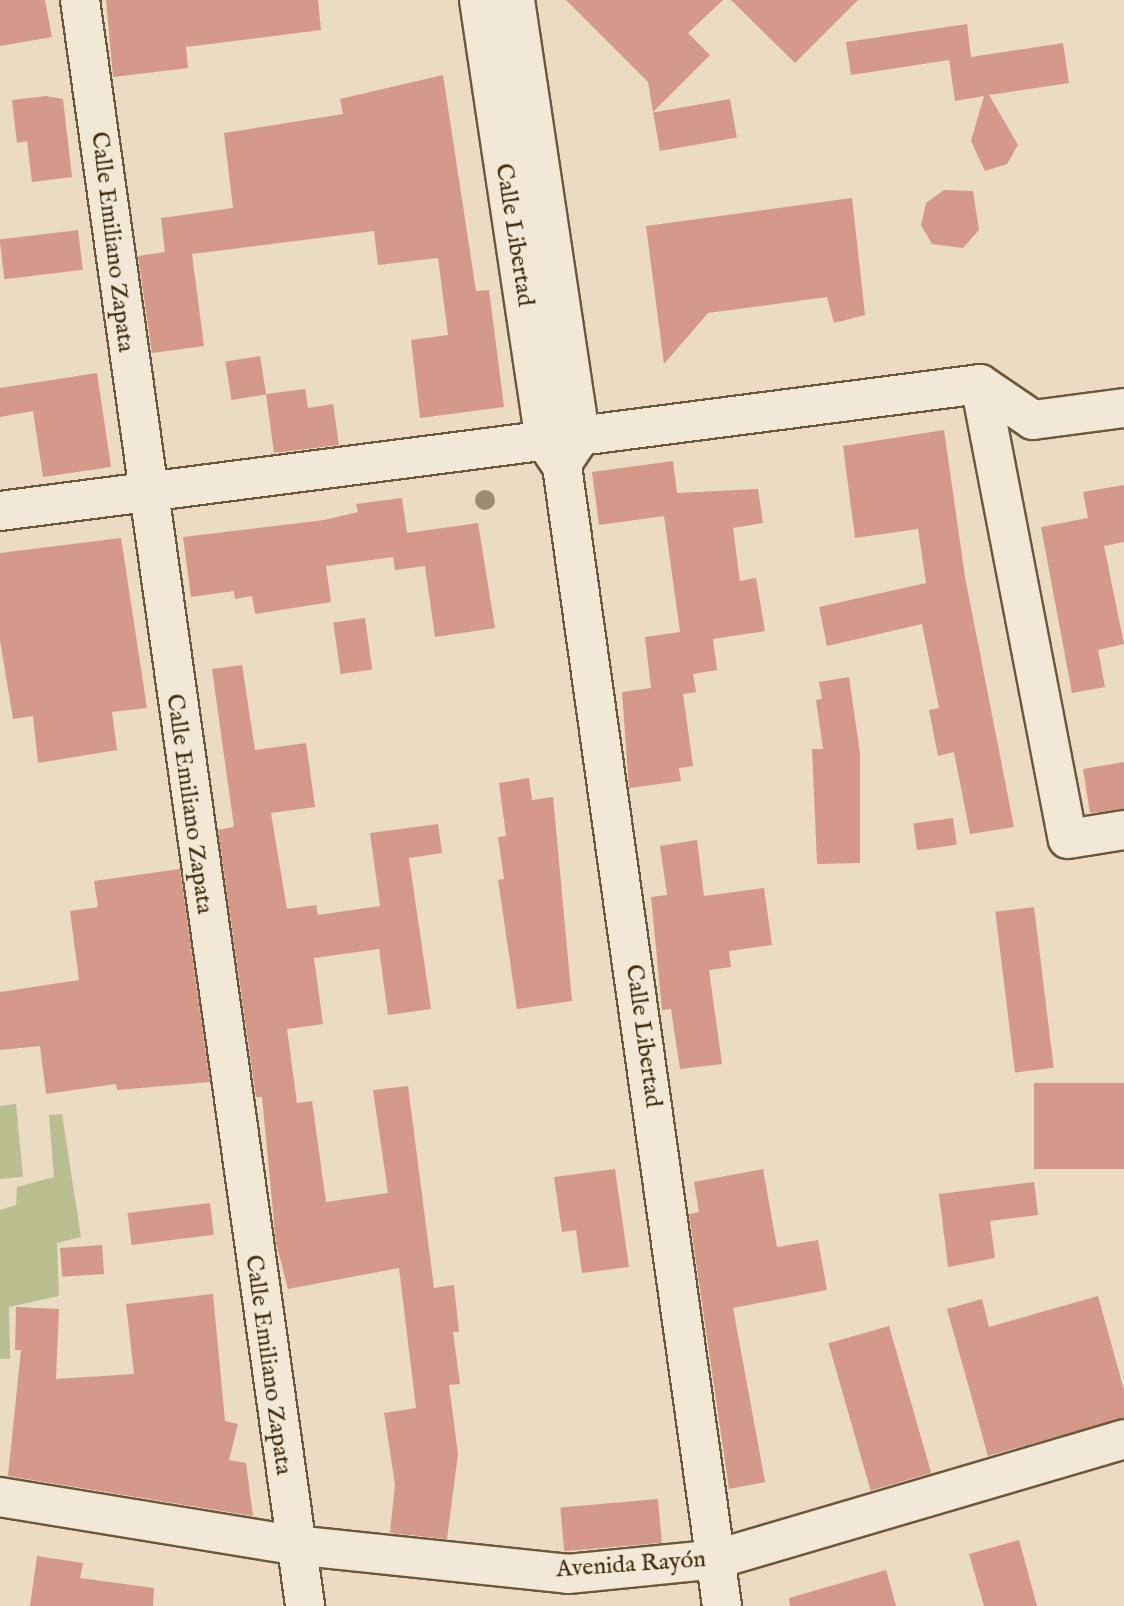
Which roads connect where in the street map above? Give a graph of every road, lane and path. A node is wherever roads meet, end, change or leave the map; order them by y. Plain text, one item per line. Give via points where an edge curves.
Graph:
1 (80, 0) edge
2 (479, 0) edge
3 (515, 0) edge
4 (509, 80) junction
5 (980, 384) junction
6 (1124, 408) edge
7 (562, 448) junction
8 (144, 490) junction
9 (0, 511) edge
10 (1124, 830) edge
11 (1124, 1439) edge
12 (0, 1497) edge
13 (294, 1545) junction
14 (717, 1559) junction
15 (305, 1606) edge
16 (722, 1606) edge

1 - 8 street, Calle Emiliano Zapata
2 - 4 street, Calle Libertad
3 - 4 street, Calle Libertad
4 - 7 street, Calle Libertad
5 - 6 street via 1033,420
5 - 7 street
5 - 10 street via 1068,839
7 - 8 street
7 - 14 street, Calle Libertad
8 - 9 street
8 - 13 street, Calle Emiliano Zapata
11 - 14 street, Avenida Rayón
12 - 13 street, Avenida Rayón
13 - 14 street, Avenida Rayón via 568,1574
13 - 15 street, Calle Emiliano Zapata
14 - 16 street, Calle Libertad

